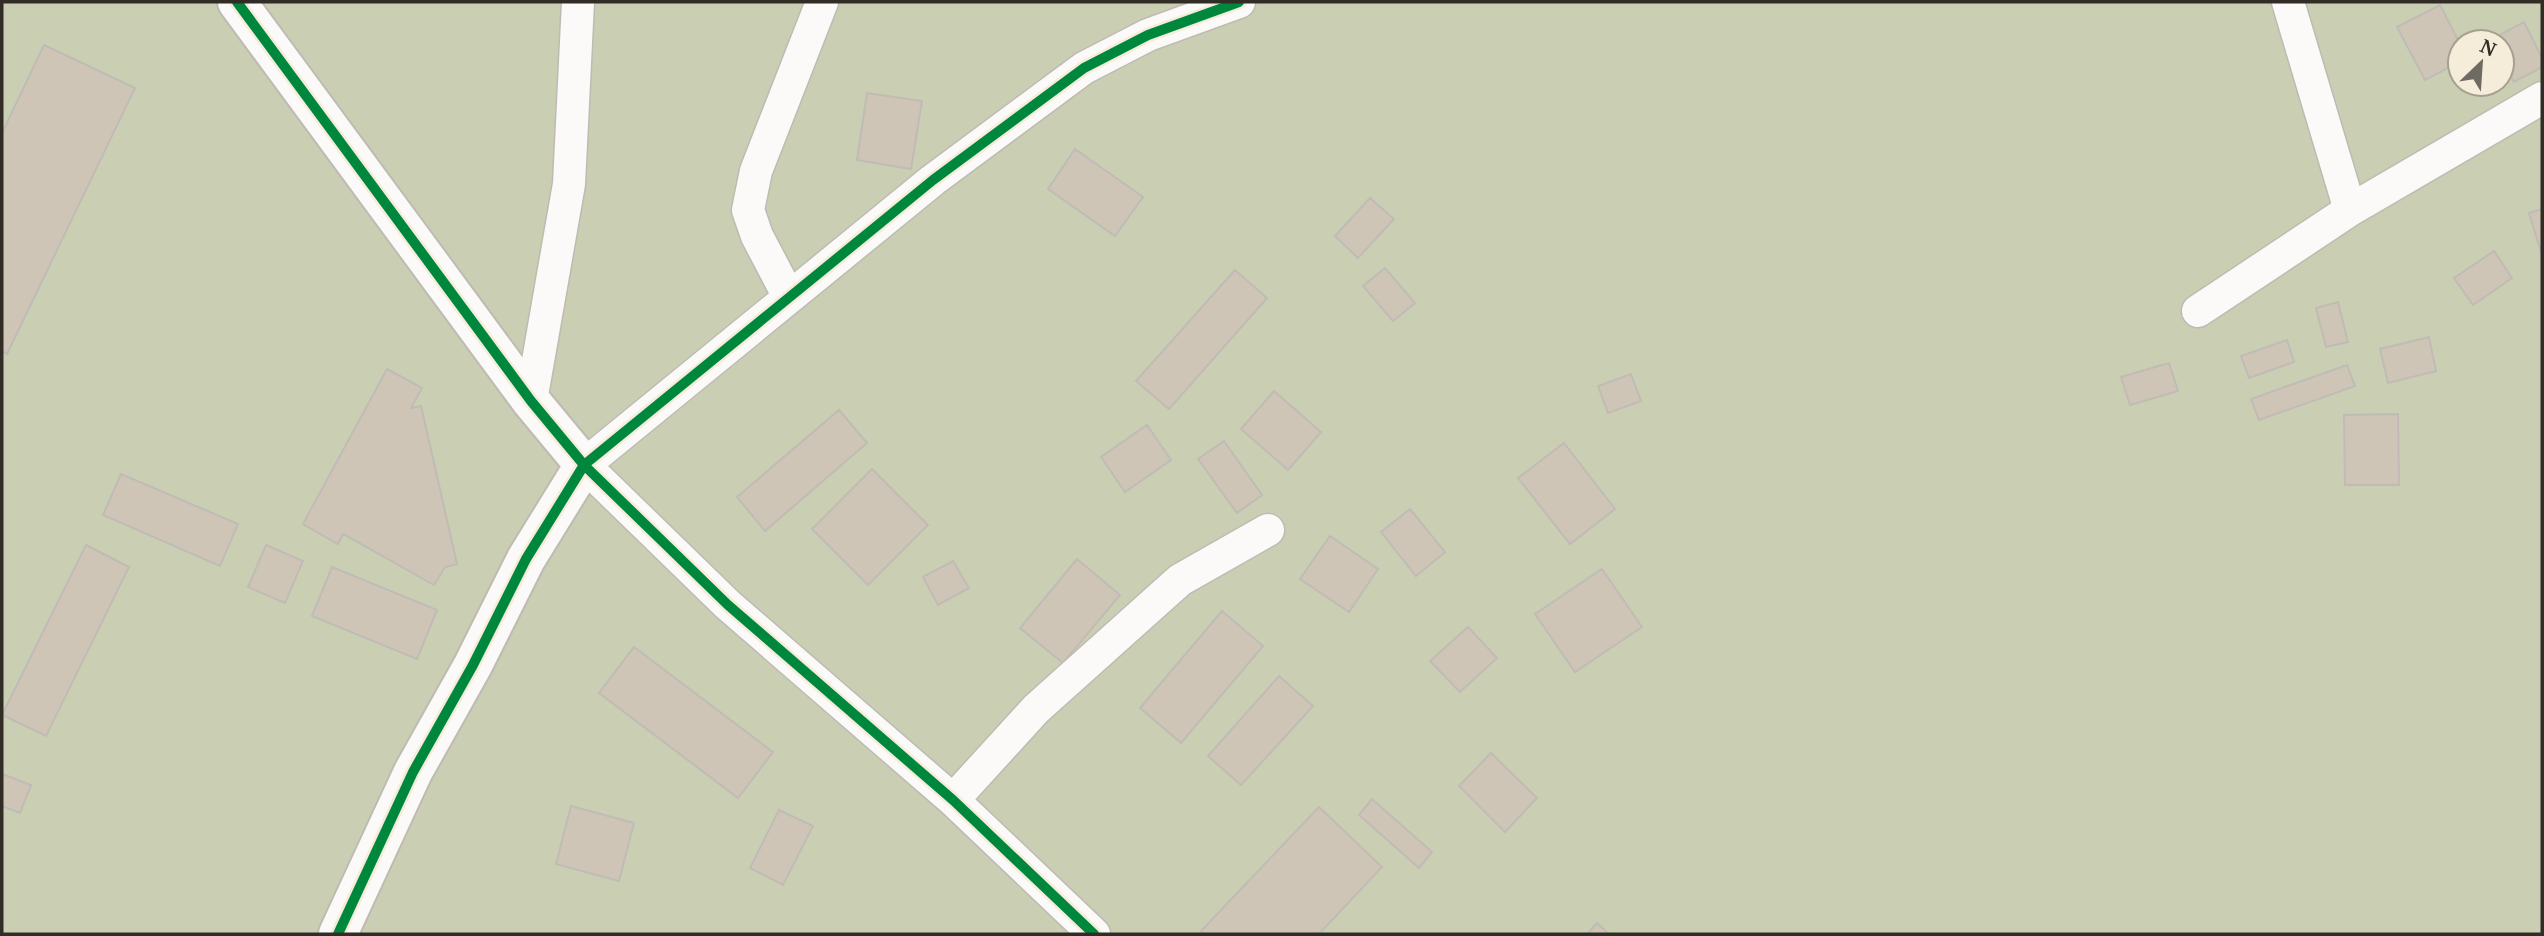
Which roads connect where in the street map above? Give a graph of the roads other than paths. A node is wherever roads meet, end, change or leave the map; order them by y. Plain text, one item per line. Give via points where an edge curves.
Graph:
1 (237, 2) edge
2 (578, 2) edge
3 (822, 2) edge
4 (1239, 2) edge
5 (2288, 2) edge
6 (2542, 98) edge
7 (2350, 210) junction
8 (789, 297) junction
9 (2198, 311) dead end
10 (531, 401) junction
11 (584, 465) junction
12 (1268, 530) dead end
13 (953, 800) junction
14 (338, 934) edge
15 (1094, 934) edge

1 - 10 street
2 - 10 street via 569,184
3 - 8 street via 756,171 748,210
4 - 8 street via 1148,35 1084,68 933,180
5 - 7 street
6 - 7 street
7 - 9 street
8 - 11 street
10 - 11 street
11 - 13 street via 728,605
11 - 14 street via 526,559 414,772
12 - 13 street via 1170,589 1036,709
13 - 15 street

